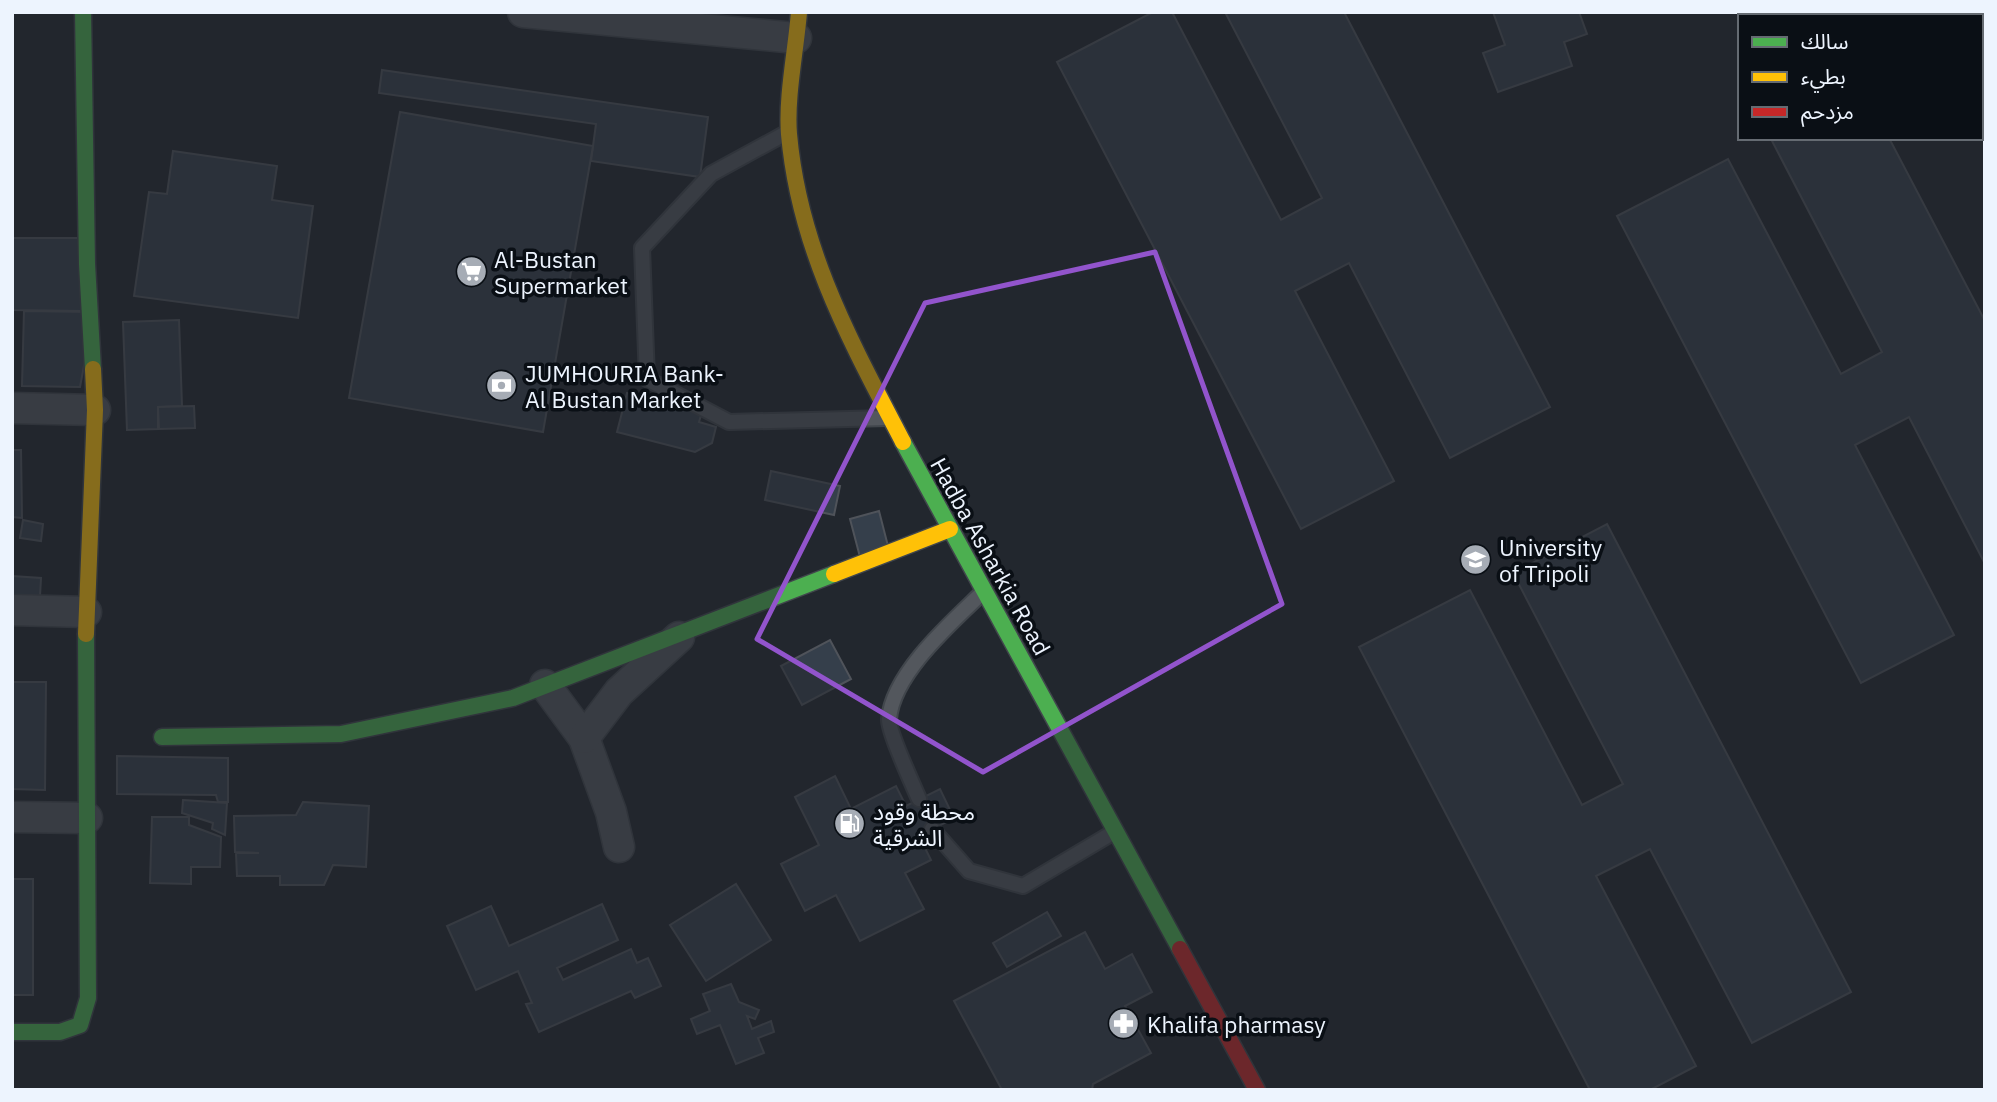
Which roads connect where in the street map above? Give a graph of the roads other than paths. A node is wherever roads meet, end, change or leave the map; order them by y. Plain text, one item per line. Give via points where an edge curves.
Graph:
1 (83, 12) edge
2 (523, 12) edge
3 (798, 25) edge
4 (789, 132) junction
5 (12, 408) edge
6 (95, 410) junction
7 (891, 418) junction
8 (950, 529) junction
9 (984, 591) junction
10 (12, 610) edge
11 (86, 611) junction
12 (684, 632) junction
13 (545, 685) junction
14 (162, 737) dead end
15 (584, 738) junction
16 (919, 799) dead end
17 (12, 817) edge
18 (87, 818) junction
19 (932, 829) dead end
20 (1115, 832) junction
21 (619, 847) dead end
22 (12, 1032) edge
23 (1257, 1090) edge

1 - 6 street via 87,264
2 - 3 street
3 - 4 street, Hadba Asharkia Road
4 - 7 street, Hadba Asharkia Road via 800,207 833,307
4 - 7 lane via 711,174 642,248 648,379 729,422
5 - 6 street
6 - 11 street
7 - 8 street, Hadba Asharkia Road
8 - 9 street, Hadba Asharkia Road
8 - 12 street
9 - 16 lane via 934,638 902,681 889,720
9 - 20 street, Hadba Asharkia Road
10 - 11 street
11 - 18 street
12 - 13 street
12 - 15 street via 619,692
13 - 14 street via 513,698 341,734
13 - 15 street
15 - 21 street
17 - 18 street
18 - 22 street via 88,998 80,1025 60,1032
19 - 20 lane via 969,871 1023,886
20 - 23 street, Hadba Asharkia Road

